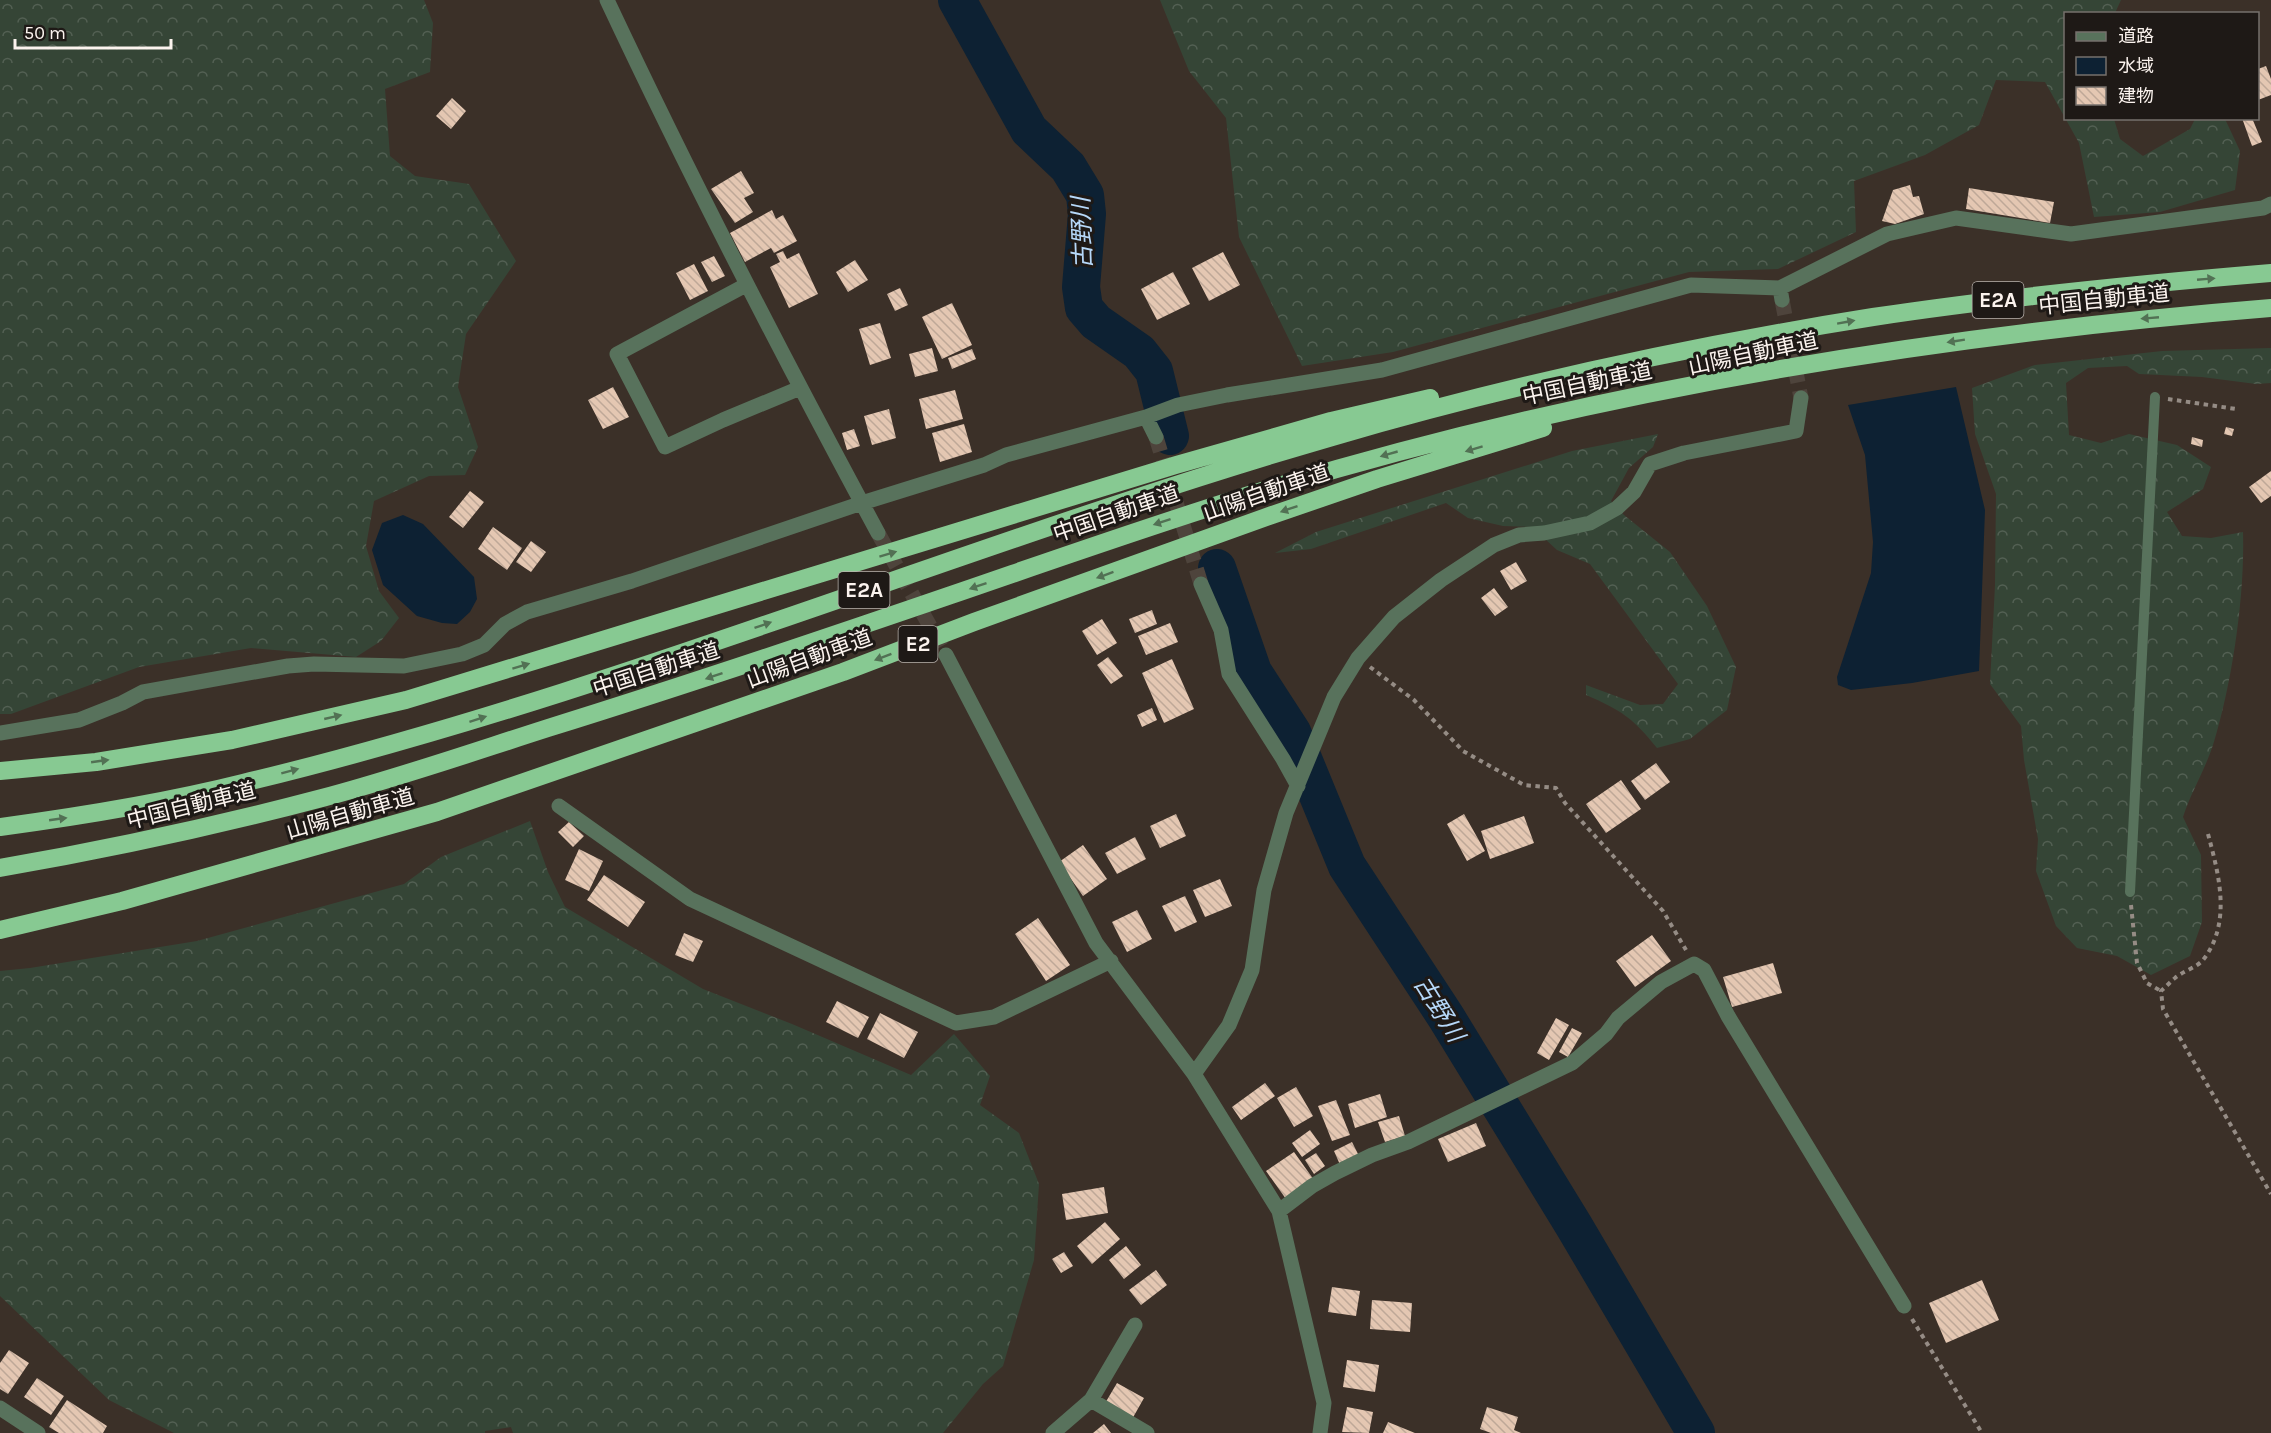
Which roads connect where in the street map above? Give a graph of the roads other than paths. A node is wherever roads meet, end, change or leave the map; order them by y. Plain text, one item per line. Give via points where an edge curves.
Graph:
1 (608, 0) edge
2 (2271, 204) edge
3 (2271, 273) edge
4 (746, 285) junction
5 (2271, 308) edge
6 (1726, 342) junction
7 (1837, 359) junction
8 (800, 388) junction
9 (2155, 397) road end
10 (1801, 398) tunnel mouth
11 (1146, 417) junction
12 (1156, 436) tunnel mouth
13 (861, 503) junction
14 (878, 533) tunnel mouth
15 (1202, 584) tunnel mouth
16 (945, 655) tunnel mouth
17 (0, 733) edge
18 (0, 771) edge
19 (1298, 786) junction
20 (559, 806) dead end
21 (0, 827) edge
22 (0, 868) edge
23 (2130, 892) road end
24 (0, 930) edge
25 (1111, 961) junction
26 (1194, 1074) junction
27 (1279, 1212) junction
28 (1904, 1306) road end
29 (1135, 1325) dead end
30 (1091, 1400) junction
31 (0, 1408) edge
32 (38, 1433) edge
33 (1053, 1433) edge
34 (1147, 1433) edge
35 (1320, 1433) edge

1 - 4 street
2 - 11 street via 2071,234 1956,218 1887,234 1781,294 1691,285 1382,370 1178,405
6 -> 3 highway, 中国自動車道 / E2A via 2008,299
4 - 8 street
4 - 8 street via 617,354 665,447
5 -> 7 highway, 中国自動車道 / E2A via 1980,337
18 -> 6 highway, 山陽自動車道 via 96,762 232,740 406,700 1331,421 1467,389
21 -> 6 highway, 中国自動車道 / E2A via 228,787 417,738 1179,484 1332,437 1498,392
7 -> 22 highway, 中国自動車道 / E2A via 1609,403 1398,452 1159,523 700,680 326,797 125,846
7 -> 24 highway, 山陽自動車道 / E2 via 1562,422 1468,450 1272,515 843,672 437,812 122,901
8 - 13 street
9 - 23 lane
10 - 19 street via 1796,431 1684,453 1650,464 1634,492 1617,508 1590,523 1519,535 1494,544 1394,617 1358,658 1334,697
11 - 12 street
11 - 13 street via 1006,455
13 - 14 street
13 - 17 street via 632,581 527,612 505,624 484,645 462,654 404,666 288,666 143,692 80,720
15 - 19 street via 1221,630 1229,674
16 - 25 street via 1096,943
19 - 26 street via 1286,813 1264,890 1252,970 1229,1025
20 - 25 street via 690,899 956,1023 994,1017
25 - 26 street
26 - 27 street
27 - 28 street via 1335,1173 1572,1063 1661,982 1694,964 1704,970
27 - 35 street via 1324,1403
29 - 30 street
30 - 33 street
30 - 34 street
31 - 32 street

